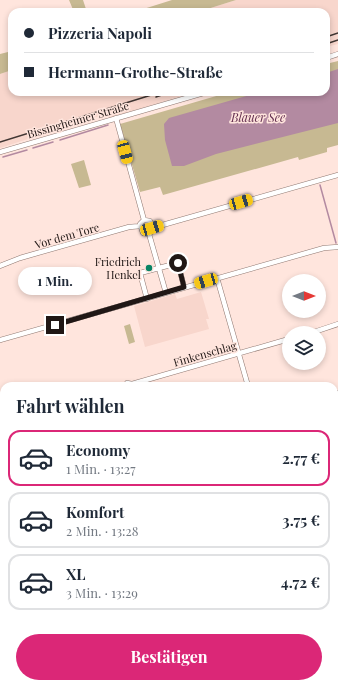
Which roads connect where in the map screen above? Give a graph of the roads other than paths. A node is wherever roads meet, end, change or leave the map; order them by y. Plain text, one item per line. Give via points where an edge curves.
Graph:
1 (193, 96) edge
2 (116, 118) junction
3 (0, 152) edge
4 (338, 175) edge
5 (144, 220) junction
6 (141, 226) junction
7 (152, 228) junction
8 (149, 234) junction
9 (338, 247) edge
10 (0, 266) edge
11 (159, 268) junction
12 (217, 278) junction
13 (184, 287) junction
14 (166, 293) junction
15 (147, 299) junction
16 (338, 324) edge
17 (326, 328) edge
18 (0, 340) edge
19 (282, 341) edge
20 (239, 354) junction
21 (139, 382) edge
22 (247, 382) edge

1 - 2 street, Bissingheimer Straße
2 - 3 street, Bissingheimer Straße
2 - 5 street
4 - 7 street
5 - 6 street
5 - 7 street via 150,221
6 - 8 street via 143,233
6 - 10 street, Vor dem Tore via 20,258
7 - 8 street
8 - 11 street
9 - 12 street via 324,248
11 - 13 street via 178,263
11 - 14 street
11 - 15 street via 140,274
12 - 13 street
12 - 20 street
13 - 14 street
14 - 15 street
15 - 18 street
16 - 17 street
19 - 20 street, Finkenschlag
20 - 21 street, Finkenschlag
20 - 22 street

